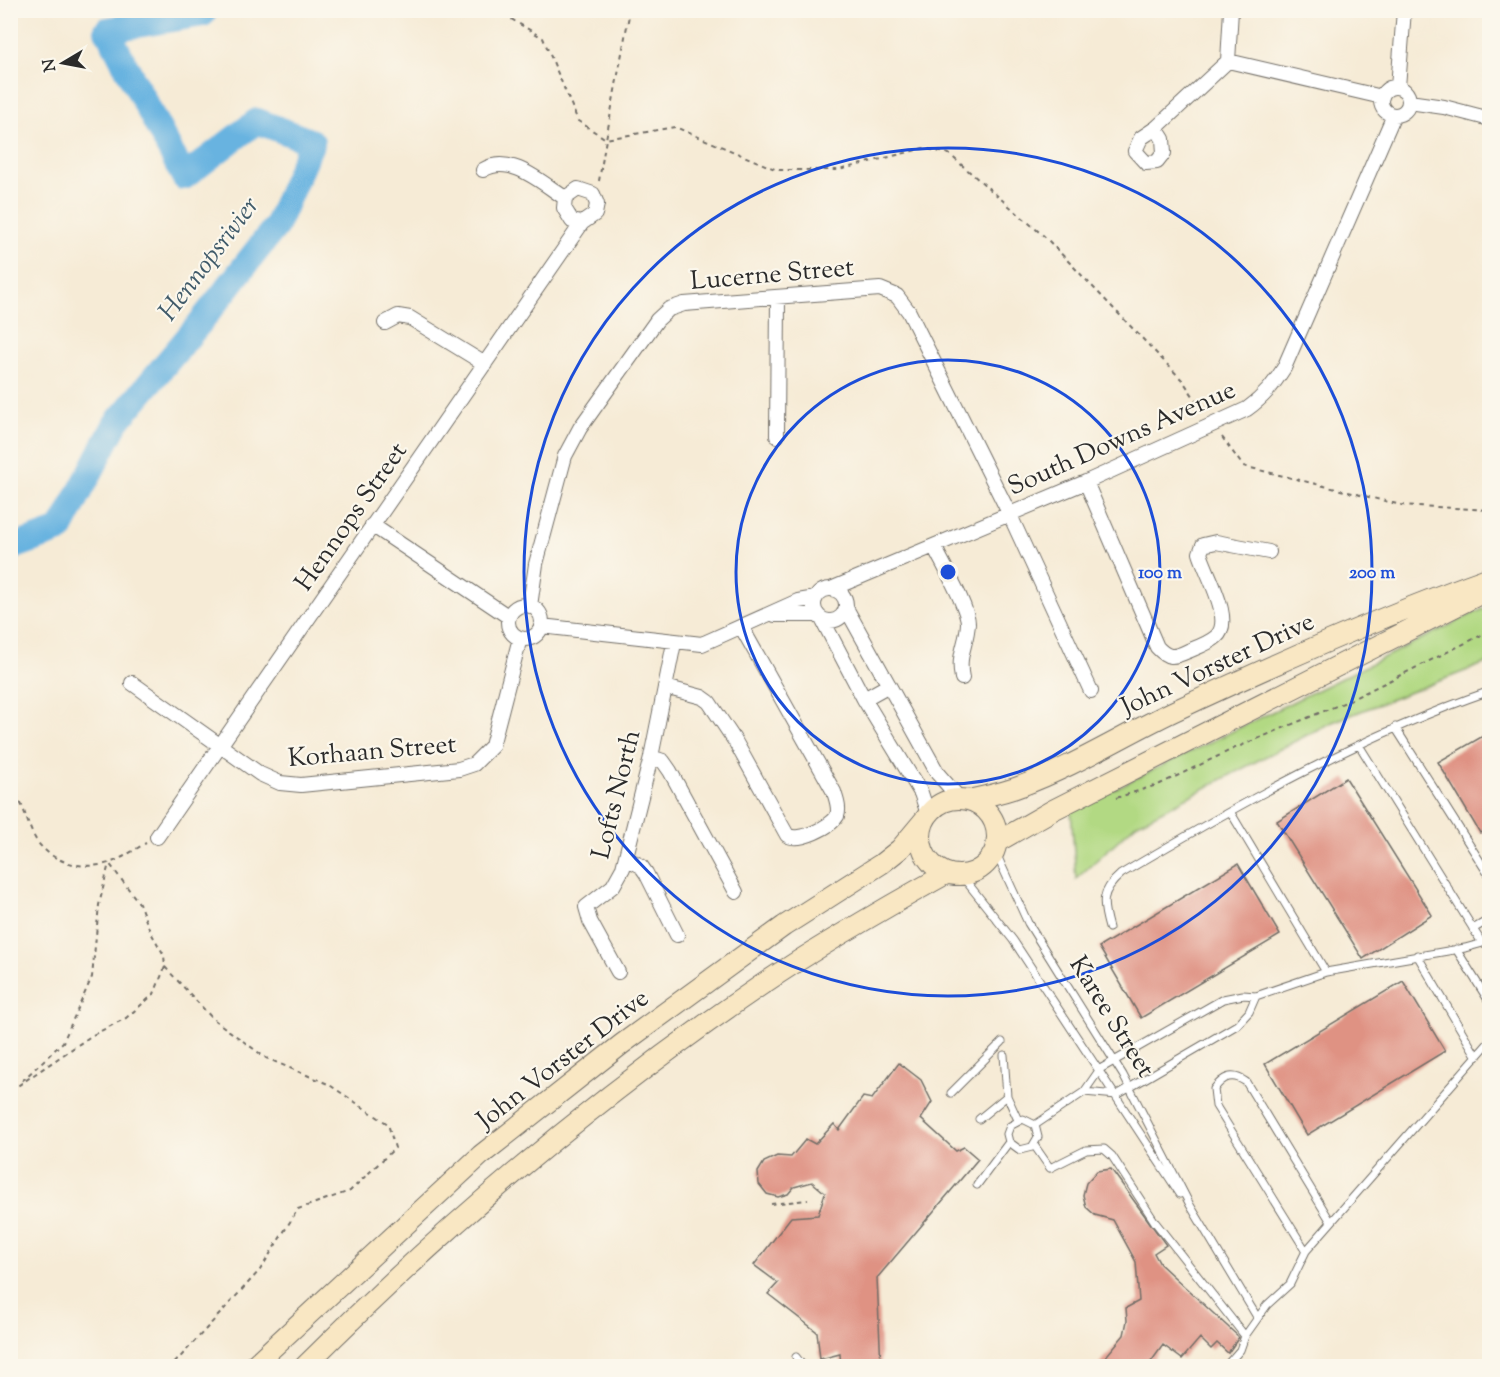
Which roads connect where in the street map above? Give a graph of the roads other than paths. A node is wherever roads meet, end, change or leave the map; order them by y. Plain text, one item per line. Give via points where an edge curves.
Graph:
1 (1231, 10) edge
2 (1404, 10) edge
3 (1228, 61) junction
4 (1398, 87) junction
5 (1382, 97) junction
6 (1409, 102) junction
7 (1394, 115) junction
8 (1490, 119) edge
9 (1156, 128) dead end
10 (483, 170) dead end
11 (565, 198) junction
12 (582, 223) junction
13 (778, 297) junction
14 (385, 323) dead end
15 (484, 364) junction
16 (777, 436) dead end
17 (1086, 482) junction
18 (1009, 513) junction
19 (372, 525) junction
20 (934, 546) junction
21 (1269, 552) dead end
22 (875, 570) junction
23 (1490, 577) edge
24 (1490, 589) edge
25 (831, 590) junction
26 (816, 598) junction
27 (845, 604) junction
28 (530, 606) junction
29 (770, 616) junction
30 (509, 617) junction
31 (820, 617) junction
32 (541, 626) junction
33 (742, 628) junction
34 (520, 638) junction
35 (674, 643) junction
36 (962, 678) dead end
37 (132, 683) dead end
38 (889, 685) junction
39 (665, 687) junction
40 (1091, 691) dead end
41 (1490, 691) edge
42 (864, 699) junction
43 (1395, 727) junction
44 (221, 745) junction
45 (1359, 745) junction
46 (651, 757) junction
47 (963, 799) junction
48 (1231, 813) junction
49 (926, 817) junction
50 (157, 837) road end
51 (996, 847) junction
52 (626, 858) junction
53 (1488, 872) edge
54 (954, 875) junction
55 (736, 892) dead end
56 (1490, 919) edge
57 (1109, 928) dead end
58 (1473, 929) junction
59 (677, 935) dead end
60 (1486, 942) edge
61 (1456, 949) junction
62 (1417, 955) junction
63 (618, 972) dead end
64 (1326, 972) junction
65 (1256, 996) junction
66 (1490, 1003) edge
67 (1490, 1041) edge
68 (1002, 1042) dead end
69 (1005, 1055) dead end
70 (1477, 1057) junction
71 (1113, 1061) junction
72 (1100, 1069) junction
73 (1129, 1088) junction
74 (1084, 1092) junction
75 (951, 1093) dead end
76 (1117, 1095) junction
77 (1007, 1096) junction
78 (980, 1119) dead end
79 (1018, 1120) junction
80 (1035, 1125) junction
81 (1009, 1142) junction
82 (1034, 1145) junction
83 (977, 1185) dead end
84 (1190, 1205) junction
85 (1331, 1222) junction
86 (1306, 1251) junction
87 (1257, 1317) junction
88 (1245, 1336) junction
89 (795, 1357) dead end
90 (253, 1366) edge
91 (305, 1366) edge
92 (803, 1366) edge
93 (1226, 1366) edge

1 - 3 street
2 - 4 street
3 - 5 street
3 - 9 street
4 - 5 street via 1388,89
4 - 6 street via 1407,92
5 - 7 street via 1383,107
6 - 7 street via 1404,112
6 - 8 street
7 - 17 street, South Downs Avenue via 1284,368 1270,390 1247,409
10 - 11 street via 494,164 507,165
11 - 12 street via 565,213 572,221
11 - 12 street, Hennops Street via 583,189 596,199 595,214
12 - 15 street, Hennops Street
13 - 16 street
13 - 18 street, Lucerne Street via 865,288 880,289 897,297 909,312
13 - 28 street, Lucerne Street via 676,306 657,320 580,428 565,456 536,564
14 - 15 street via 398,316 410,318
15 - 19 street, Hennops Street
17 - 18 street, South Downs Avenue
17 - 21 street via 1157,647 1164,655 1179,655 1221,632 1222,612 1200,554 1203,545 1216,542
18 - 20 street, South Downs Avenue
18 - 40 street, Lucerne Street
19 - 30 street
19 - 44 street, Hennops Street
20 - 22 street, South Downs Avenue
20 - 36 street via 968,623 959,662
22 - 25 street, South Downs Avenue
22 - 27 street, South Downs Avenue
23 - 47 street, John Vorster Drive via 1321,644 1036,780 1009,791
24 - 51 street, John Vorster Drive via 1053,810
25 - 26 street
25 - 27 street via 839,592
26 - 29 street via 798,601
26 - 31 street via 814,607
27 - 31 street via 842,616 835,621
27 - 38 street
28 - 30 street via 517,607
28 - 32 street via 541,616
29 - 31 street
29 - 33 street
30 - 34 street via 510,630
31 - 42 street
32 - 34 street via 533,637
32 - 35 street
33 - 35 street via 702,644
33 - 39 street via 834,792 838,809 832,821 801,838 787,835 709,702
34 - 44 street, Korhaan Street via 492,746 479,761 465,767 291,784 260,774
35 - 39 street, Lofts North
37 - 44 street, Korhaan Street
38 - 42 street
38 - 47 street via 938,774
39 - 46 street, Lofts North
41 - 43 lane
42 - 49 street via 921,793
43 - 45 lane
43 - 53 lane
44 - 50 street, Hennops Street
45 - 48 lane
45 - 58 lane
46 - 52 street, Lofts North
46 - 55 street via 663,761
47 - 49 street via 947,800
47 - 51 street via 981,805 991,815 997,828
48 - 57 lane via 1127,870 1109,884 1104,898
48 - 64 lane
49 - 54 street via 921,838 926,857 935,867
49 - 90 street, John Vorster Drive via 900,849 774,933 622,1044 481,1155
51 - 54 street via 988,863 976,872
51 - 71 lane, Karee Street via 1028,923
52 - 59 street via 646,873
52 - 63 street, Lofts North via 613,886 586,907
54 - 72 lane, Karee Street via 1013,940
54 - 91 street via 853,927 769,980 640,1073 492,1194
56 - 58 lane
58 - 60 lane
60 - 61 lane
61 - 62 lane
61 - 66 lane
62 - 64 lane
62 - 70 lane
64 - 65 lane
65 - 71 lane via 1233,996 1212,1004
65 - 73 lane via 1237,1025
67 - 70 lane
68 - 75 lane
69 - 77 lane
70 - 85 lane
71 - 72 lane
71 - 73 lane, Karee Street
72 - 74 lane
72 - 76 lane, Karee Street
73 - 76 lane
73 - 84 lane, Karee Street
74 - 76 lane
74 - 80 lane
76 - 84 lane, Karee Street
77 - 78 lane
77 - 79 lane
79 - 80 lane
79 - 81 lane via 1008,1129
80 - 82 lane via 1038,1137
81 - 82 lane via 1020,1150
81 - 83 lane
82 - 88 lane via 1050,1168 1086,1150 1104,1149 1112,1156 1155,1222
84 - 87 lane, Karee Street
85 - 86 lane
85 - 86 lane via 1246,1082 1228,1076 1221,1080 1214,1089 1216,1106
86 - 87 lane via 1290,1284
87 - 88 lane
88 - 93 lane via 1234,1359
89 - 92 lane

